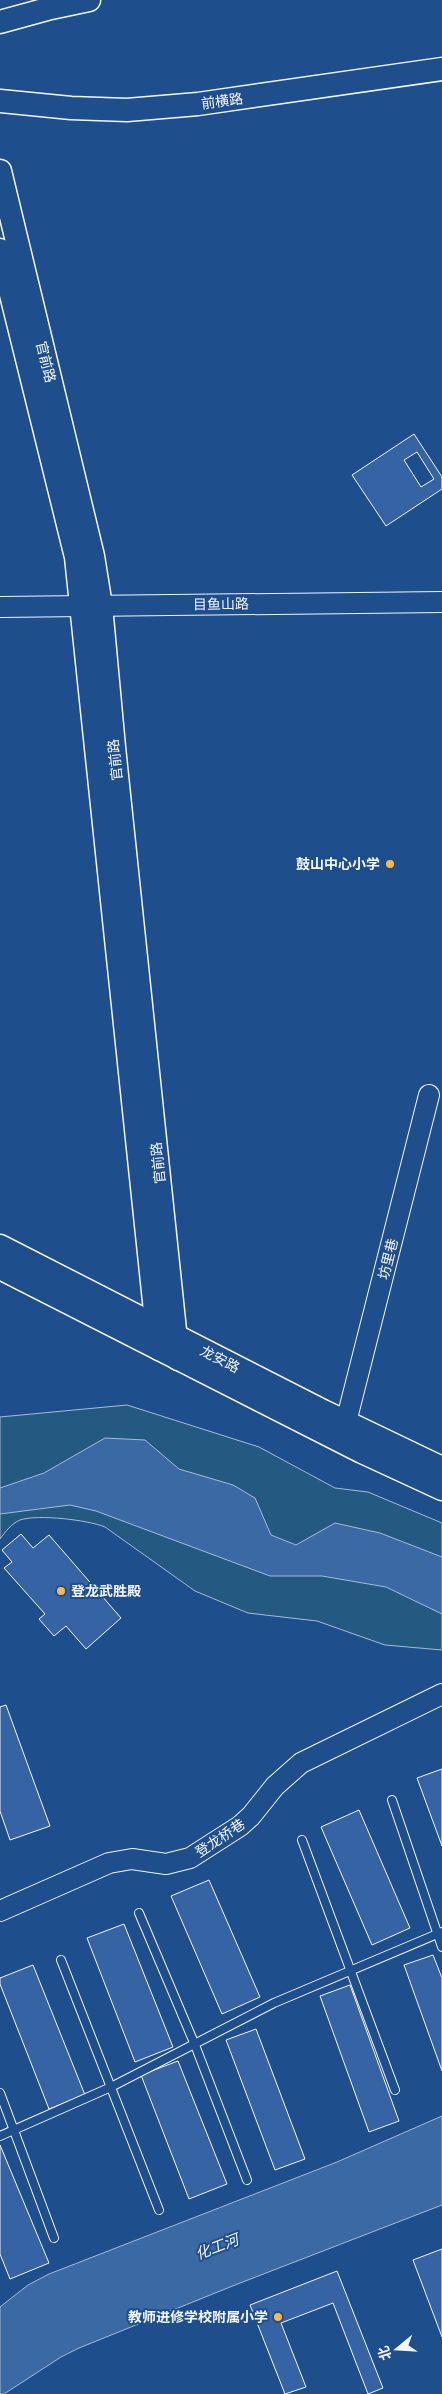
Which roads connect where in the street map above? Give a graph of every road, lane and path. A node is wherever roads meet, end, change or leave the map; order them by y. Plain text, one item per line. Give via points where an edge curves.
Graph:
1 (89, 0) edge
2 (0, 22) edge
3 (442, 69) edge
4 (0, 101) edge
5 (0, 171) edge
6 (0, 250) edge
7 (442, 602) edge
8 (92, 606) junction
9 (0, 607) edge
10 (429, 1095) dead end
11 (0, 1246) edge
12 (0, 1268) edge
13 (167, 1342) junction
14 (346, 1422) junction
15 (442, 1468) edge
16 (442, 1489) edge
17 (442, 1694) edge
18 (392, 1800) dead end
19 (302, 1840) dead end
20 (0, 1911) edge
21 (138, 1913) dead end
22 (440, 1933) edge
23 (442, 1947) edge
24 (61, 1960) dead end
25 (350, 1971) junction
26 (194, 2045) junction
27 (112, 2087) junction
28 (395, 2090) dead end
29 (0, 2093) edge
30 (14, 2129) junction
31 (0, 2136) edge
32 (247, 2180) dead end
33 (159, 2210) dead end
34 (54, 2238) dead end

1 - 2 main road
3 - 4 main road, 前横路 via 198,104 127,110
5 - 8 main road, 官前路 via 93,556
6 - 8 main road, 官前路 via 76,557
7 - 8 street, 目鱼山路
8 - 9 street, 目鱼山路
8 - 13 main road, 官前路 via 114,747
10 - 14 street, 坊里巷
11 - 13 main road, 龙安路
12 - 13 main road, 龙安路
13 - 14 main road, 龙安路
13 - 16 main road, 龙安路 via 362,1452
14 - 15 main road, 龙安路
17 - 20 street, 登龙桥巷 via 302,1763 275,1786 240,1826 190,1858 166,1864 132,1859 109,1863
18 - 22 lane
19 - 25 lane
21 - 26 lane
22 - 23 lane
22 - 25 lane
24 - 27 lane
25 - 26 lane via 274,2003
25 - 28 lane
26 - 27 lane
26 - 32 lane
27 - 30 lane
27 - 33 lane
29 - 30 lane
30 - 31 lane
30 - 34 lane

